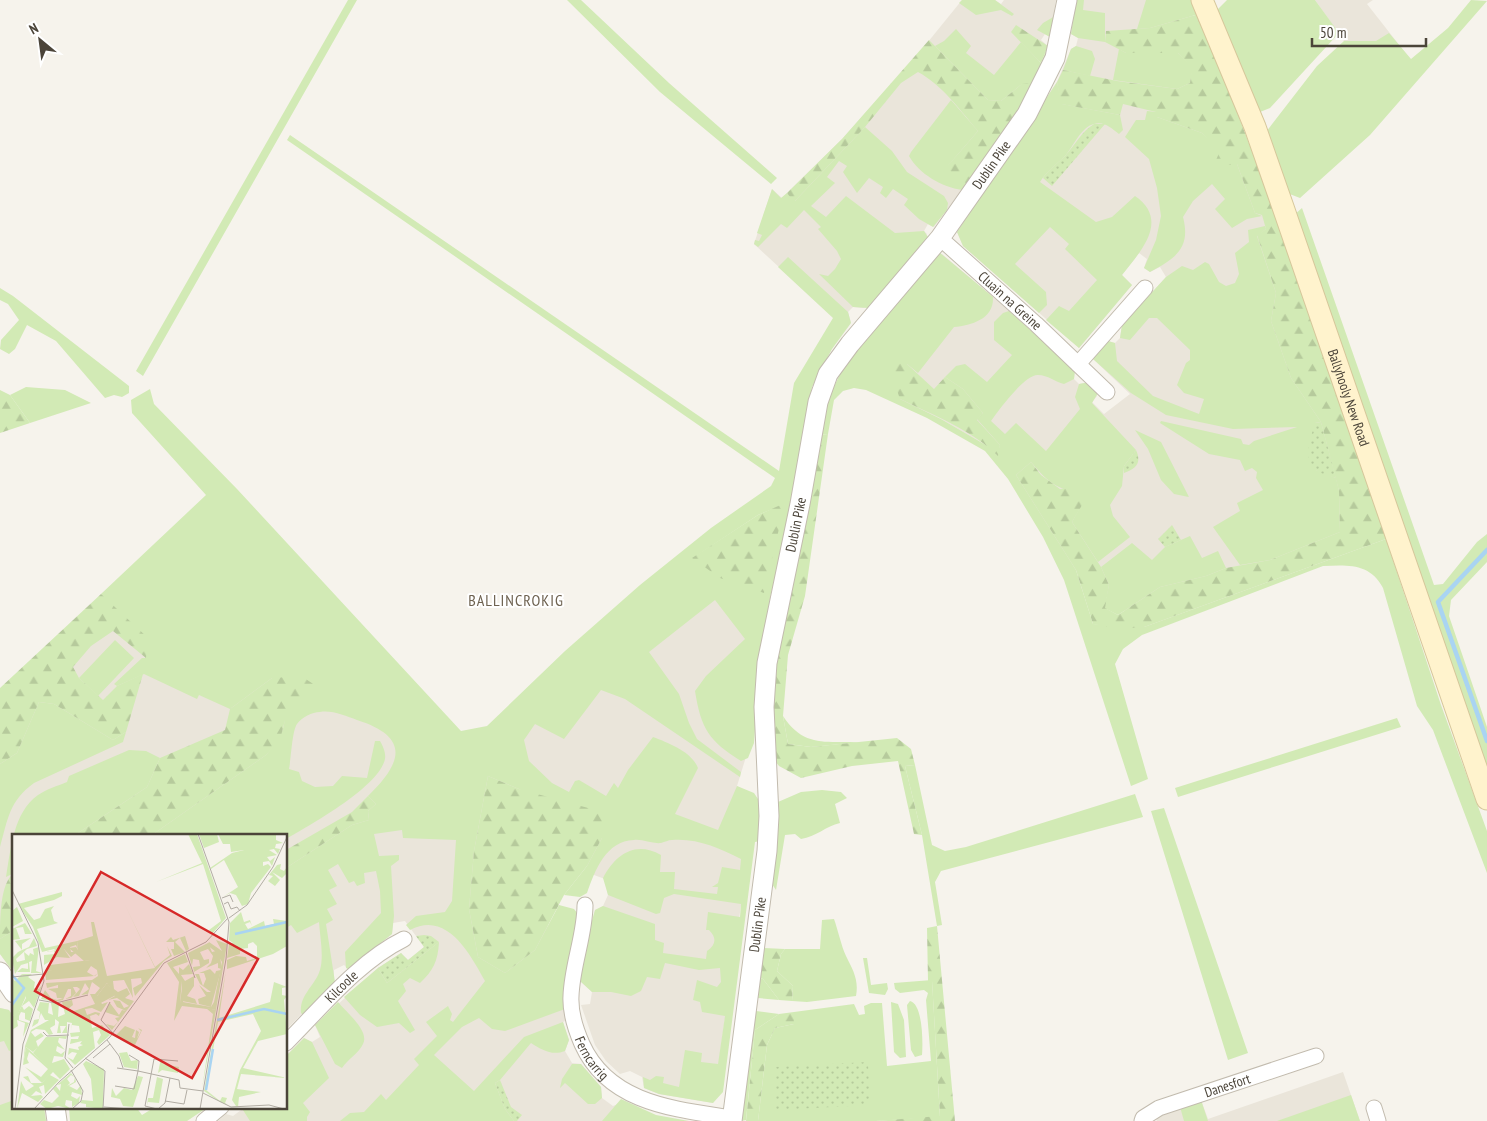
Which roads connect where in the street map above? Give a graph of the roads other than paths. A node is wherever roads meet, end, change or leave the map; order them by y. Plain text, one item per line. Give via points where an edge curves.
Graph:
1 (1067, 0) edge
2 (1202, 0) edge
3 (940, 238) junction
4 (1145, 288) dead end
5 (1078, 364) junction
6 (1107, 392) dead end
7 (1487, 799) edge
8 (585, 905) dead end
9 (404, 939) dead end
10 (0, 972) edge
11 (12, 990) edge
12 (288, 1042) edge
13 (1316, 1056) dead end
14 (55, 1108) edge
15 (220, 1108) edge
16 (732, 1120) edge
17 (57, 1121) edge
18 (204, 1121) edge
19 (1142, 1121) edge

1 - 3 street, Dublin Pike via 1055,58 1043,85 1027,114
2 - 7 main road, Ballyhooly New Road via 1255,127
3 - 5 street, Cluain na Greine
3 - 16 street, Dublin Pike via 850,344 828,374 818,402 767,663 764,707 769,816 767,851
4 - 5 street
5 - 6 street, Cluain na Greine
8 - 16 street, Ferncarrig via 571,1014 584,1049 595,1066 620,1088 659,1106
9 - 12 street, Kilcoole via 386,949 346,983
10 - 11 street
13 - 19 street, Danesfort via 1158,1108
14 - 17 street
15 - 18 street

